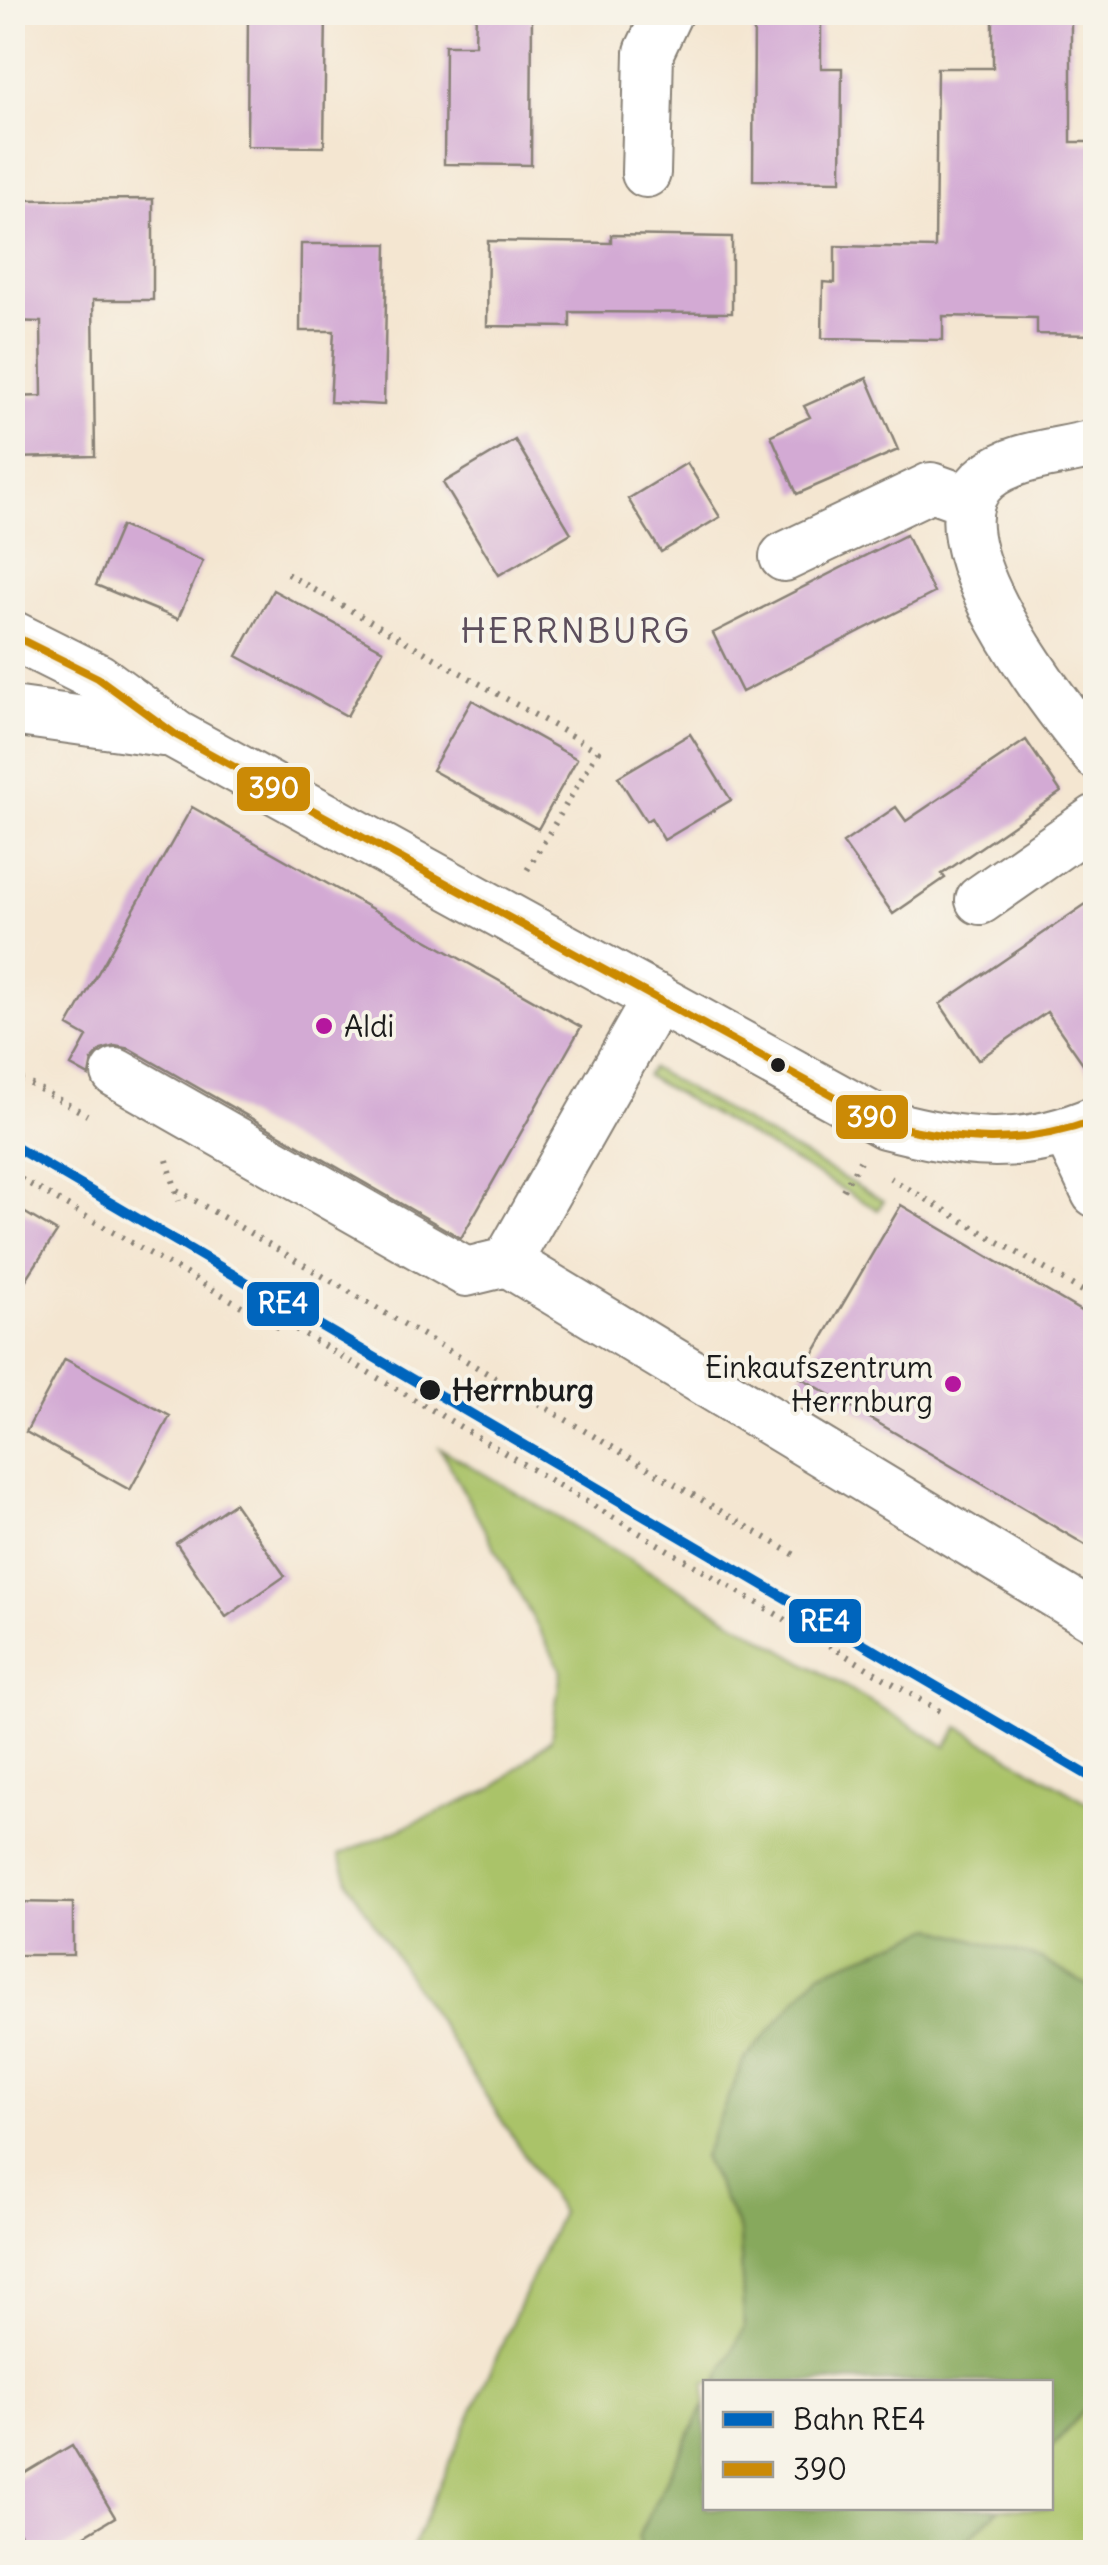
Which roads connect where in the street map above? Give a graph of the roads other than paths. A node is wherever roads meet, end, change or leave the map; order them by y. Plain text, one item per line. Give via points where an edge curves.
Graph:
1 (668, 12) edge
2 (646, 173) dead end
3 (1096, 443) edge
4 (970, 501) junction
5 (784, 557) dead end
6 (12, 635) edge
7 (12, 711) edge
8 (176, 734) junction
9 (1096, 755) edge
10 (1096, 819) edge
11 (980, 900) dead end
12 (657, 998) junction
13 (116, 1073) dead end
14 (1081, 1126) edge
15 (1096, 1193) edge
16 (507, 1262) junction
17 (1096, 1618) edge

1 - 2 street via 650,52
3 - 4 street via 1010,464 985,478
4 - 5 street via 931,487
4 - 9 street via 965,536 1000,617
6 - 8 street via 98,678
7 - 8 street
8 - 12 street
10 - 11 street
12 - 14 street via 886,1124 1001,1145
12 - 16 street
13 - 16 street via 466,1272
14 - 15 street
16 - 17 street

